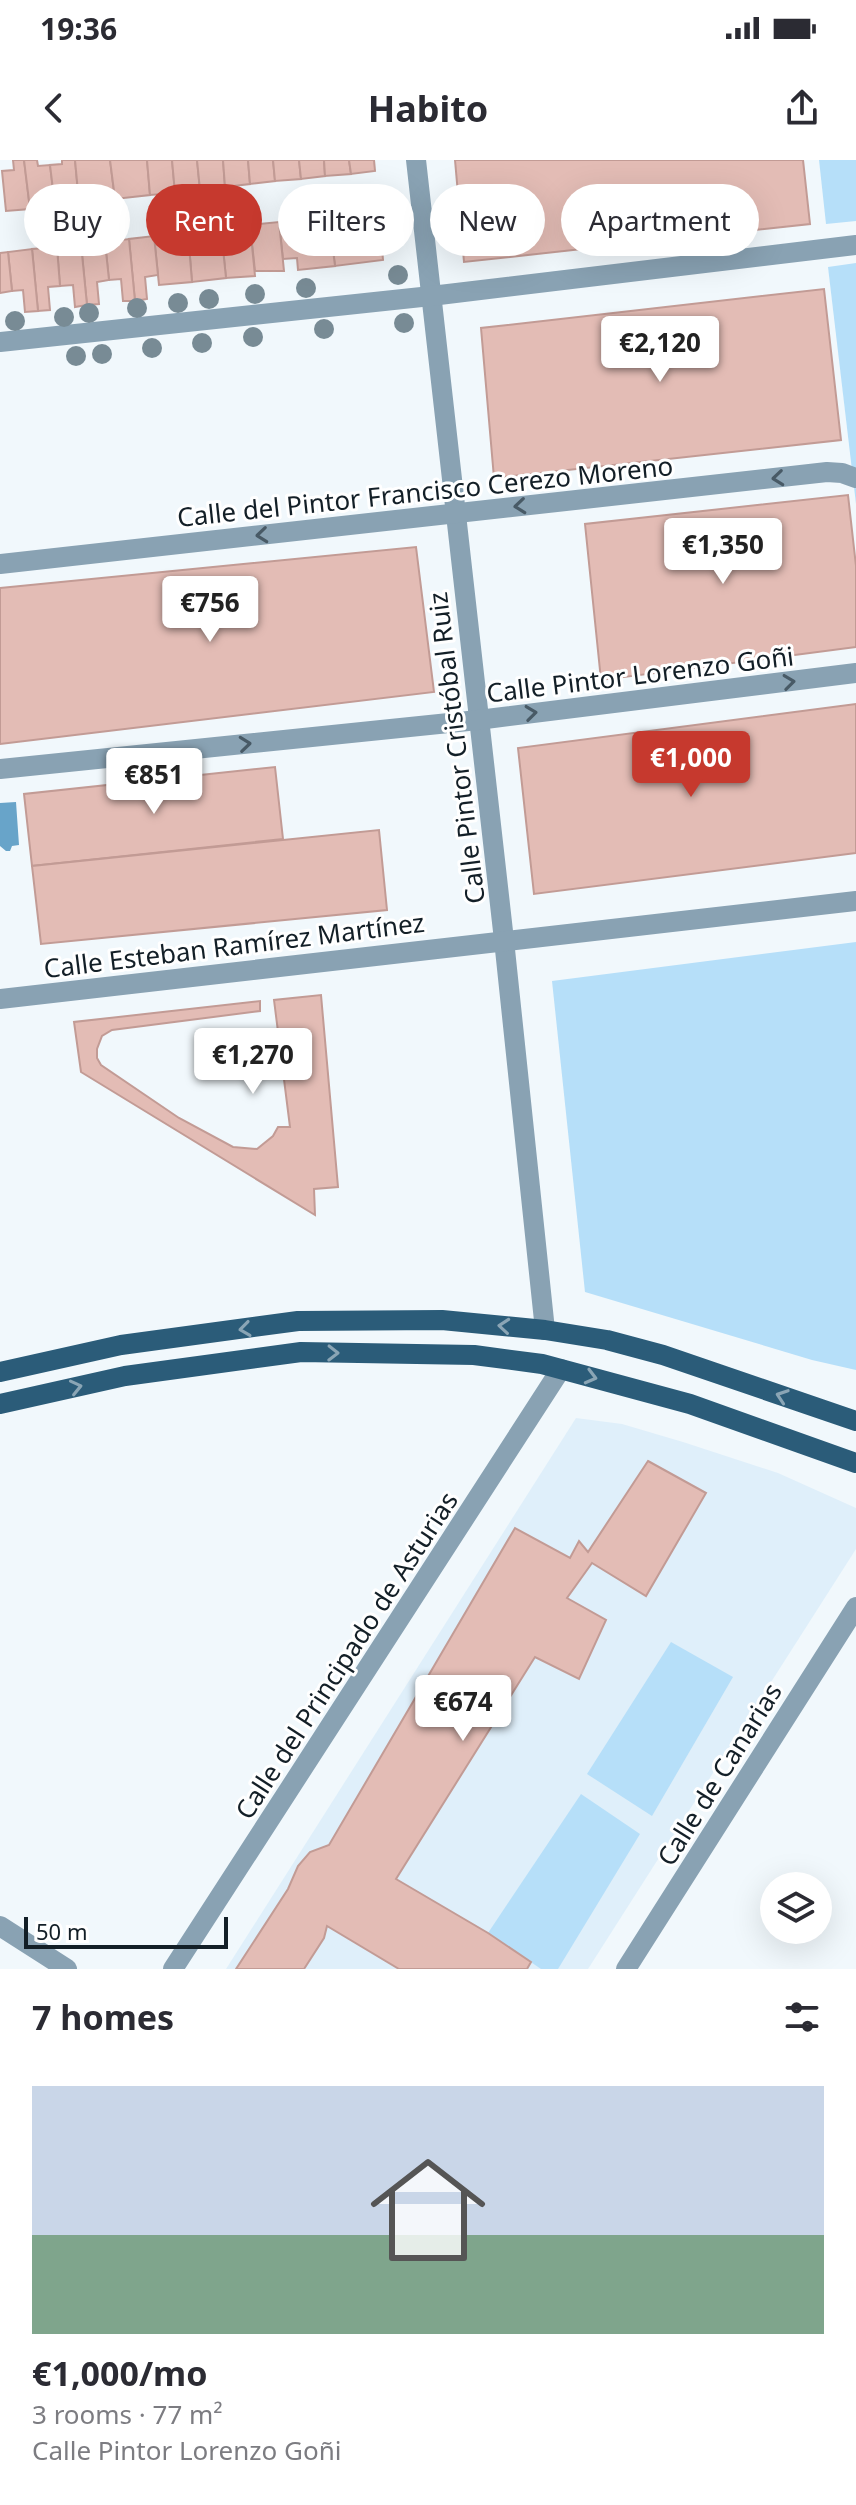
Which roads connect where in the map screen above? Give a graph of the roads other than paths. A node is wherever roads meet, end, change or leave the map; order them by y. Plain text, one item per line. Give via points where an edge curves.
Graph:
1 (416, 160) edge
2 (856, 245) edge
3 (431, 296) junction
4 (0, 342) edge
5 (856, 478) edge
6 (455, 513) junction
7 (0, 564) edge
8 (856, 673) edge
9 (478, 720) junction
10 (0, 769) edge
11 (856, 901) edge
12 (504, 940) junction
13 (0, 999) edge
14 (545, 1330) junction
15 (561, 1369) junction
16 (0, 1372) edge
17 (0, 1404) edge
18 (856, 1421) edge
19 (856, 1463) edge
20 (856, 1607) edge
21 (0, 1926) edge
22 (67, 1969) edge
23 (173, 1969) edge
24 (626, 1969) edge

1 - 3 street, Calle Pintor Cristóbal Ruiz
2 - 3 street
3 - 4 street
3 - 6 street, Calle Pintor Cristóbal Ruiz
5 -> 6 street, Calle del Pintor Francisco Cerezo Moreno via 827,472
6 -> 7 street, Calle del Pintor Francisco Cerezo Moreno
6 - 9 street, Calle Pintor Cristóbal Ruiz
9 -> 8 street, Calle Pintor Lorenzo Goñi
10 -> 9 street, Calle Pintor Lorenzo Goñi
9 - 12 street, Calle Pintor Cristóbal Ruiz
11 - 12 street, Calle Esteban Ramírez Martínez
12 - 13 street, Calle Esteban Ramírez Martínez
12 - 14 street, Calle Pintor Cristóbal Ruiz
14 -> 16 main road via 442,1320 298,1321 121,1345
18 -> 14 main road via 663,1355
17 -> 15 main road via 125,1376 301,1352 474,1355
15 -> 19 main road via 690,1404
15 - 23 street, Calle del Principado de Asturias
20 - 24 street, Calle de Canarias
21 - 22 street

